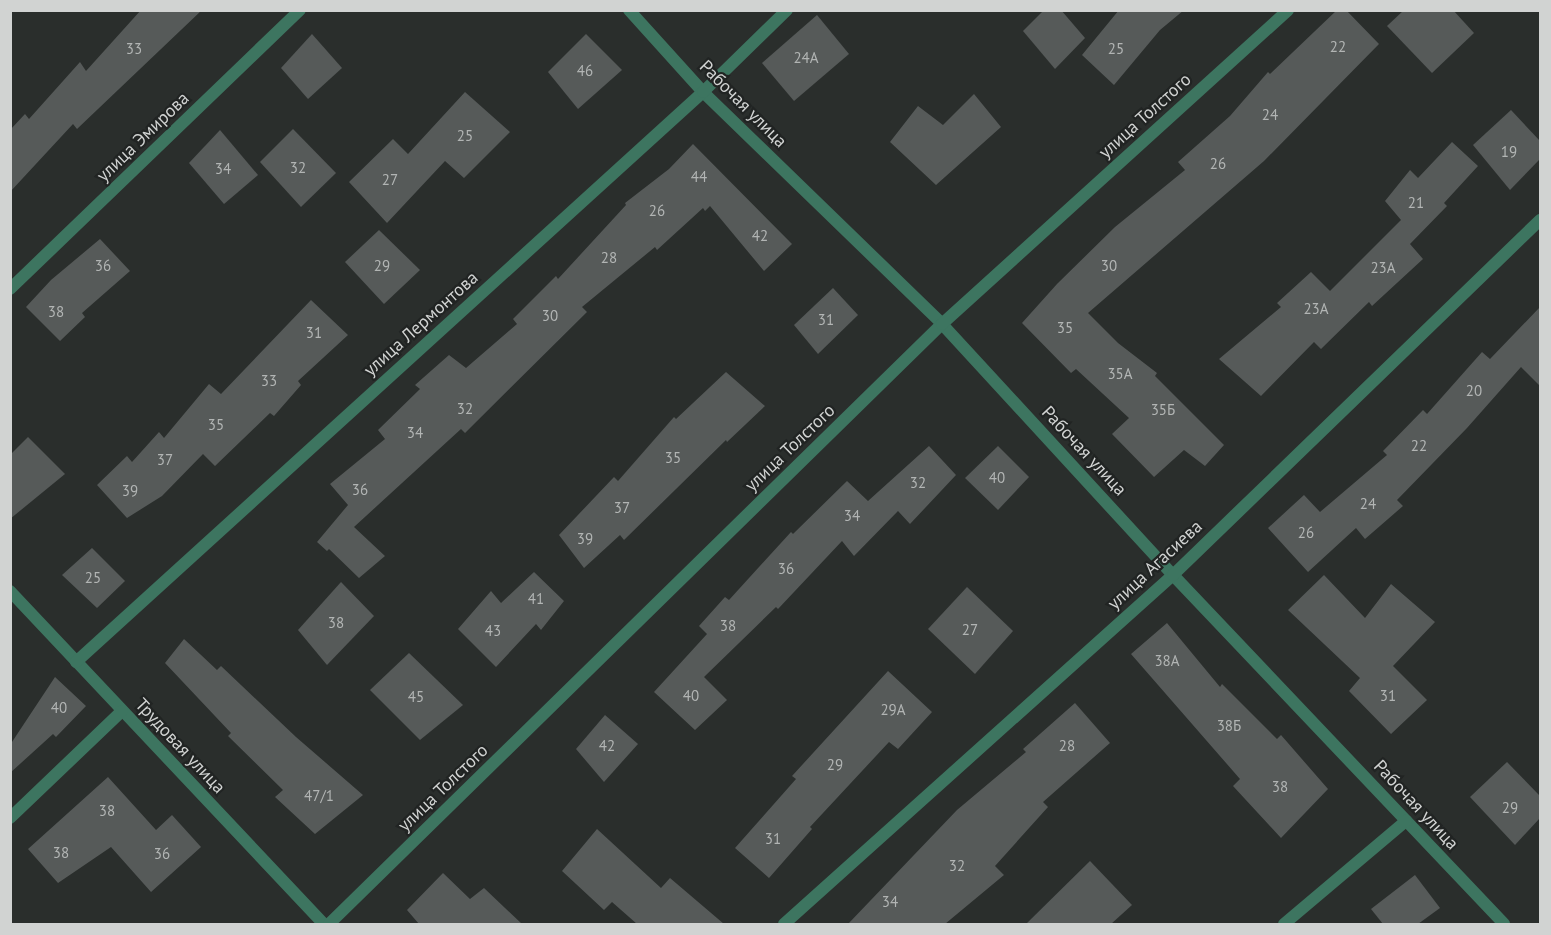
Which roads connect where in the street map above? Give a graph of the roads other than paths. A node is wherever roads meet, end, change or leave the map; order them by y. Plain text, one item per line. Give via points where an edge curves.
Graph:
1 (300, 10) edge
2 (628, 10) edge
3 (788, 10) edge
4 (1288, 10) edge
5 (703, 92) junction
6 (1540, 220) edge
7 (10, 289) edge
8 (942, 324) junction
9 (1173, 575) junction
10 (10, 591) edge
11 (76, 662) junction
12 (122, 711) junction
13 (10, 818) edge
14 (1406, 821) junction
15 (324, 924) edge
16 (329, 924) edge
17 (784, 924) edge
18 (1284, 924) edge
19 (1504, 924) edge

1 - 7 street, улица Эмирова
2 - 5 street, Рабочая улица
3 - 5 street, улица Лермонтова
4 - 8 street, улица Толстого
5 - 8 street, Рабочая улица
5 - 11 street, улица Лермонтова
6 - 9 street, улица Агасиева
8 - 9 street, Рабочая улица
8 - 16 street, улица Толстого
9 - 14 street, Рабочая улица
9 - 17 street, улица Агасиева
10 - 11 street, Трудовая улица
11 - 12 street, Трудовая улица
12 - 13 street
12 - 15 street, Трудовая улица
14 - 18 street
14 - 19 street, Рабочая улица

